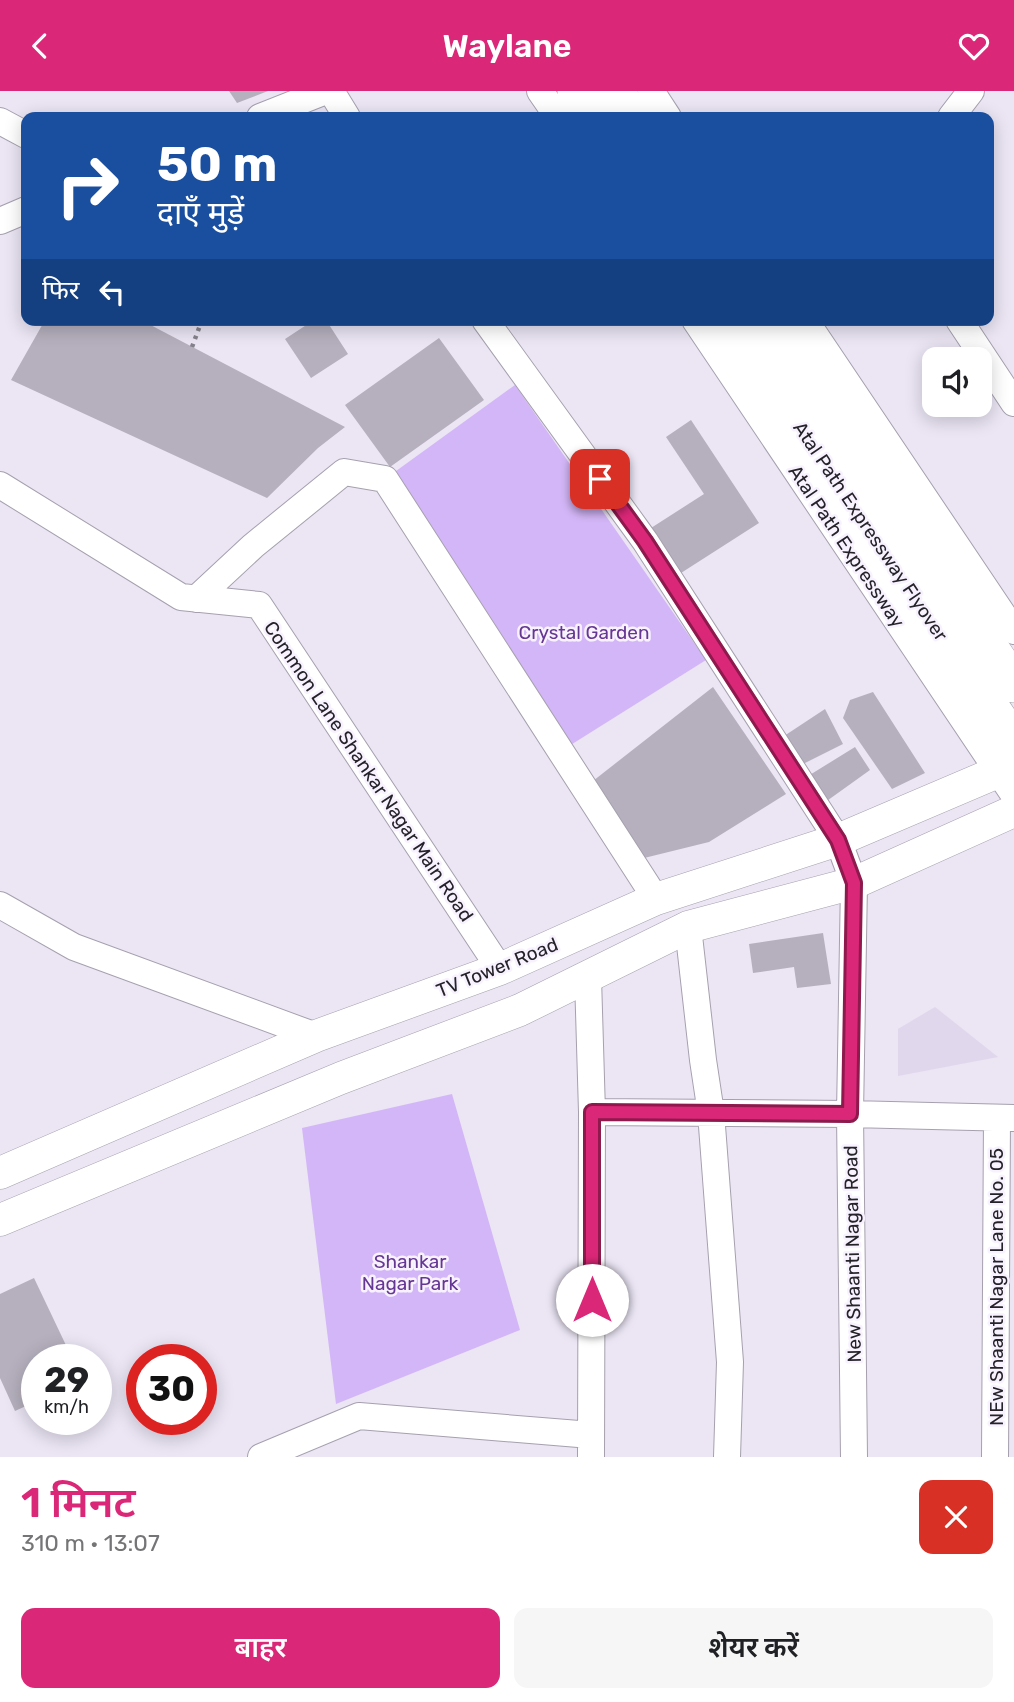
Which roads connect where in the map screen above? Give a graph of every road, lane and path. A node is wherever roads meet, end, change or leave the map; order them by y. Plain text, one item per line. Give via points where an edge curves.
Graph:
1 (328, 91) edge
2 (540, 91) edge
3 (576, 91) edge
4 (615, 91) edge
5 (650, 91) edge
6 (971, 91) edge
7 (273, 112) edge
8 (343, 112) edge
9 (555, 112) edge
10 (590, 112) edge
11 (630, 112) edge
12 (665, 112) edge
13 (955, 112) edge
14 (0, 121) edge
15 (21, 132) edge
16 (21, 212) edge
17 (0, 221) edge
18 (200, 326) edge
19 (489, 326) edge
20 (699, 326) edge
21 (733, 326) edge
22 (773, 326) edge
23 (809, 326) edge
24 (963, 326) edge
25 (192, 347) dead end
26 (1014, 403) edge
27 (0, 485) edge
28 (196, 599) junction
29 (1014, 631) edge
30 (1014, 684) edge
31 (1010, 769) edge
32 (1014, 811) edge
33 (838, 840) junction
34 (854, 883) junction
35 (656, 899) junction
36 (0, 905) edge
37 (688, 927) junction
38 (500, 969) junction
39 (588, 978) junction
40 (316, 1036) junction
41 (592, 1112) junction
42 (711, 1113) junction
43 (850, 1114) junction
44 (1005, 1118) edge
45 (0, 1173) edge
46 (0, 1220) edge
47 (591, 1446) edge
48 (261, 1457) edge
49 (727, 1457) edge
50 (854, 1457) edge
51 (995, 1457) edge

1 - 7 street
1 - 8 street
2 - 9 street
3 - 10 highway
4 - 11 highway
5 - 12 street
6 - 13 street
14 - 15 street
16 - 17 street
18 - 25 path
19 - 33 street via 645,541
20 - 31 street, Atal Path Expressway
21 - 31 highway, Atal Path Expressway Flyover
22 - 30 highway, Atal Path Expressway Flyover
23 - 29 street
24 - 26 street
27 - 28 street, Common Lane Shankar Nagar Main Road via 181,597
28 - 35 street via 344,472 385,479
28 - 38 street, Common Lane Shankar Nagar Main Road via 259,605
31 - 33 main road, TV Tower Road
32 - 34 main road
33 - 34 street
33 - 35 main road, TV Tower Road
34 - 37 main road
34 - 43 street, New Shaanti Nagar Road
35 - 38 main road, TV Tower Road
36 - 40 street via 74,947
37 - 39 main road
37 - 42 street
38 - 40 main road, TV Tower Road
39 - 41 street
39 - 46 main road via 520,1010 341,1078
40 - 45 main road, TV Tower Road
41 - 42 street
41 - 47 street
42 - 43 street
42 - 49 street via 730,1362
43 - 44 street
43 - 50 street, New Shaanti Nagar Road
44 - 51 street, NEw Shaanti Nagar Lane No. 05
47 - 48 street via 359,1416

